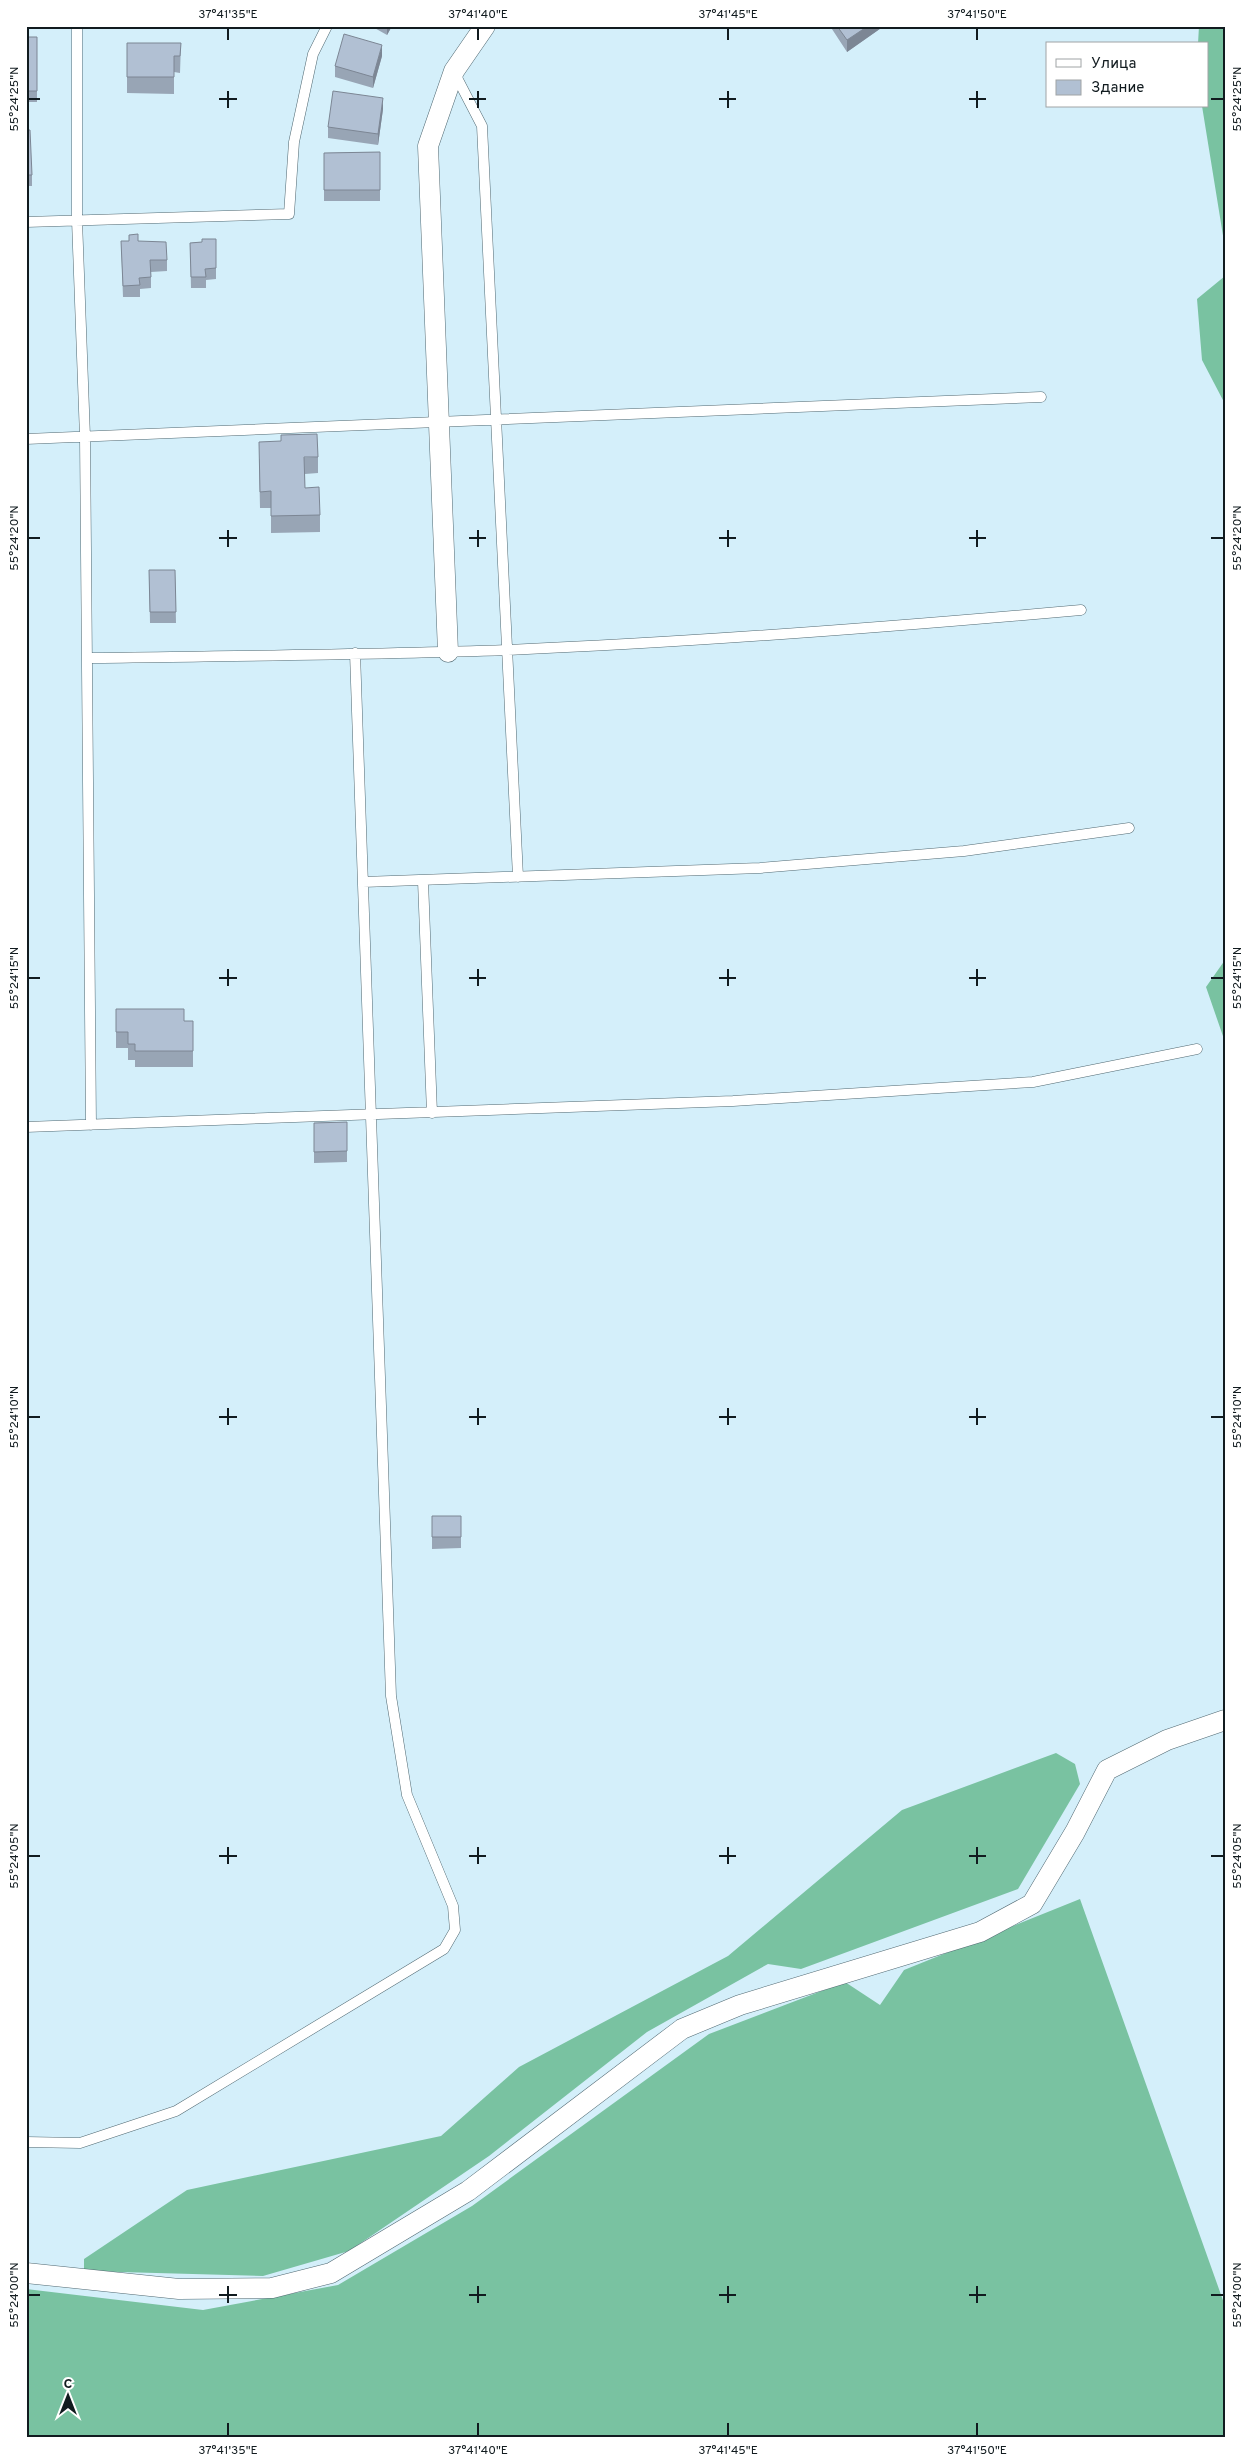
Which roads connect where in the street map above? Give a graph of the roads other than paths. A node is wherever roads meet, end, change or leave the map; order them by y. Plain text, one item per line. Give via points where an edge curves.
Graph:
1 (77, 26) edge
2 (327, 26) edge
3 (485, 26) edge
4 (454, 71) junction
5 (76, 220) junction
6 (26, 222) edge
7 (1041, 397) dead end
8 (496, 421) junction
9 (438, 423) junction
10 (85, 437) junction
11 (26, 439) edge
12 (1081, 610) dead end
13 (508, 650) junction
14 (448, 652) junction
15 (355, 653) junction
16 (87, 658) junction
17 (1129, 828) dead end
18 (518, 877) junction
19 (423, 881) junction
20 (363, 882) junction
21 (1197, 1050) dead end
22 (432, 1113) junction
23 (372, 1115) junction
24 (91, 1125) junction
25 (26, 1127) edge
26 (1225, 1720) edge
27 (26, 2142) edge
28 (26, 2274) edge

1 - 5 lane
2 - 5 lane via 313,54 294,142 289,214
3 - 4 street
4 - 8 lane via 482,126
4 - 9 street via 428,146
5 - 6 lane
5 - 10 lane
7 - 8 lane
8 - 9 lane
8 - 13 lane
9 - 10 lane
9 - 14 street
10 - 11 lane
10 - 16 lane
12 - 13 lane via 913,625
13 - 14 lane
13 - 18 lane
14 - 15 lane
15 - 16 lane
15 - 20 lane
16 - 24 lane
17 - 18 lane via 964,851 760,868
18 - 19 lane
19 - 20 lane
19 - 22 lane
20 - 23 lane
21 - 22 lane via 1033,1082 733,1101
22 - 23 lane
23 - 24 lane
23 - 27 lane via 391,1696 408,1794 453,1906 455,1930 444,1949 176,2111 80,2143
24 - 25 lane
26 - 28 street via 1167,1740 1107,1770 1032,1904 980,1932 740,2005 682,2029 468,2191 331,2273 272,2288 179,2289

